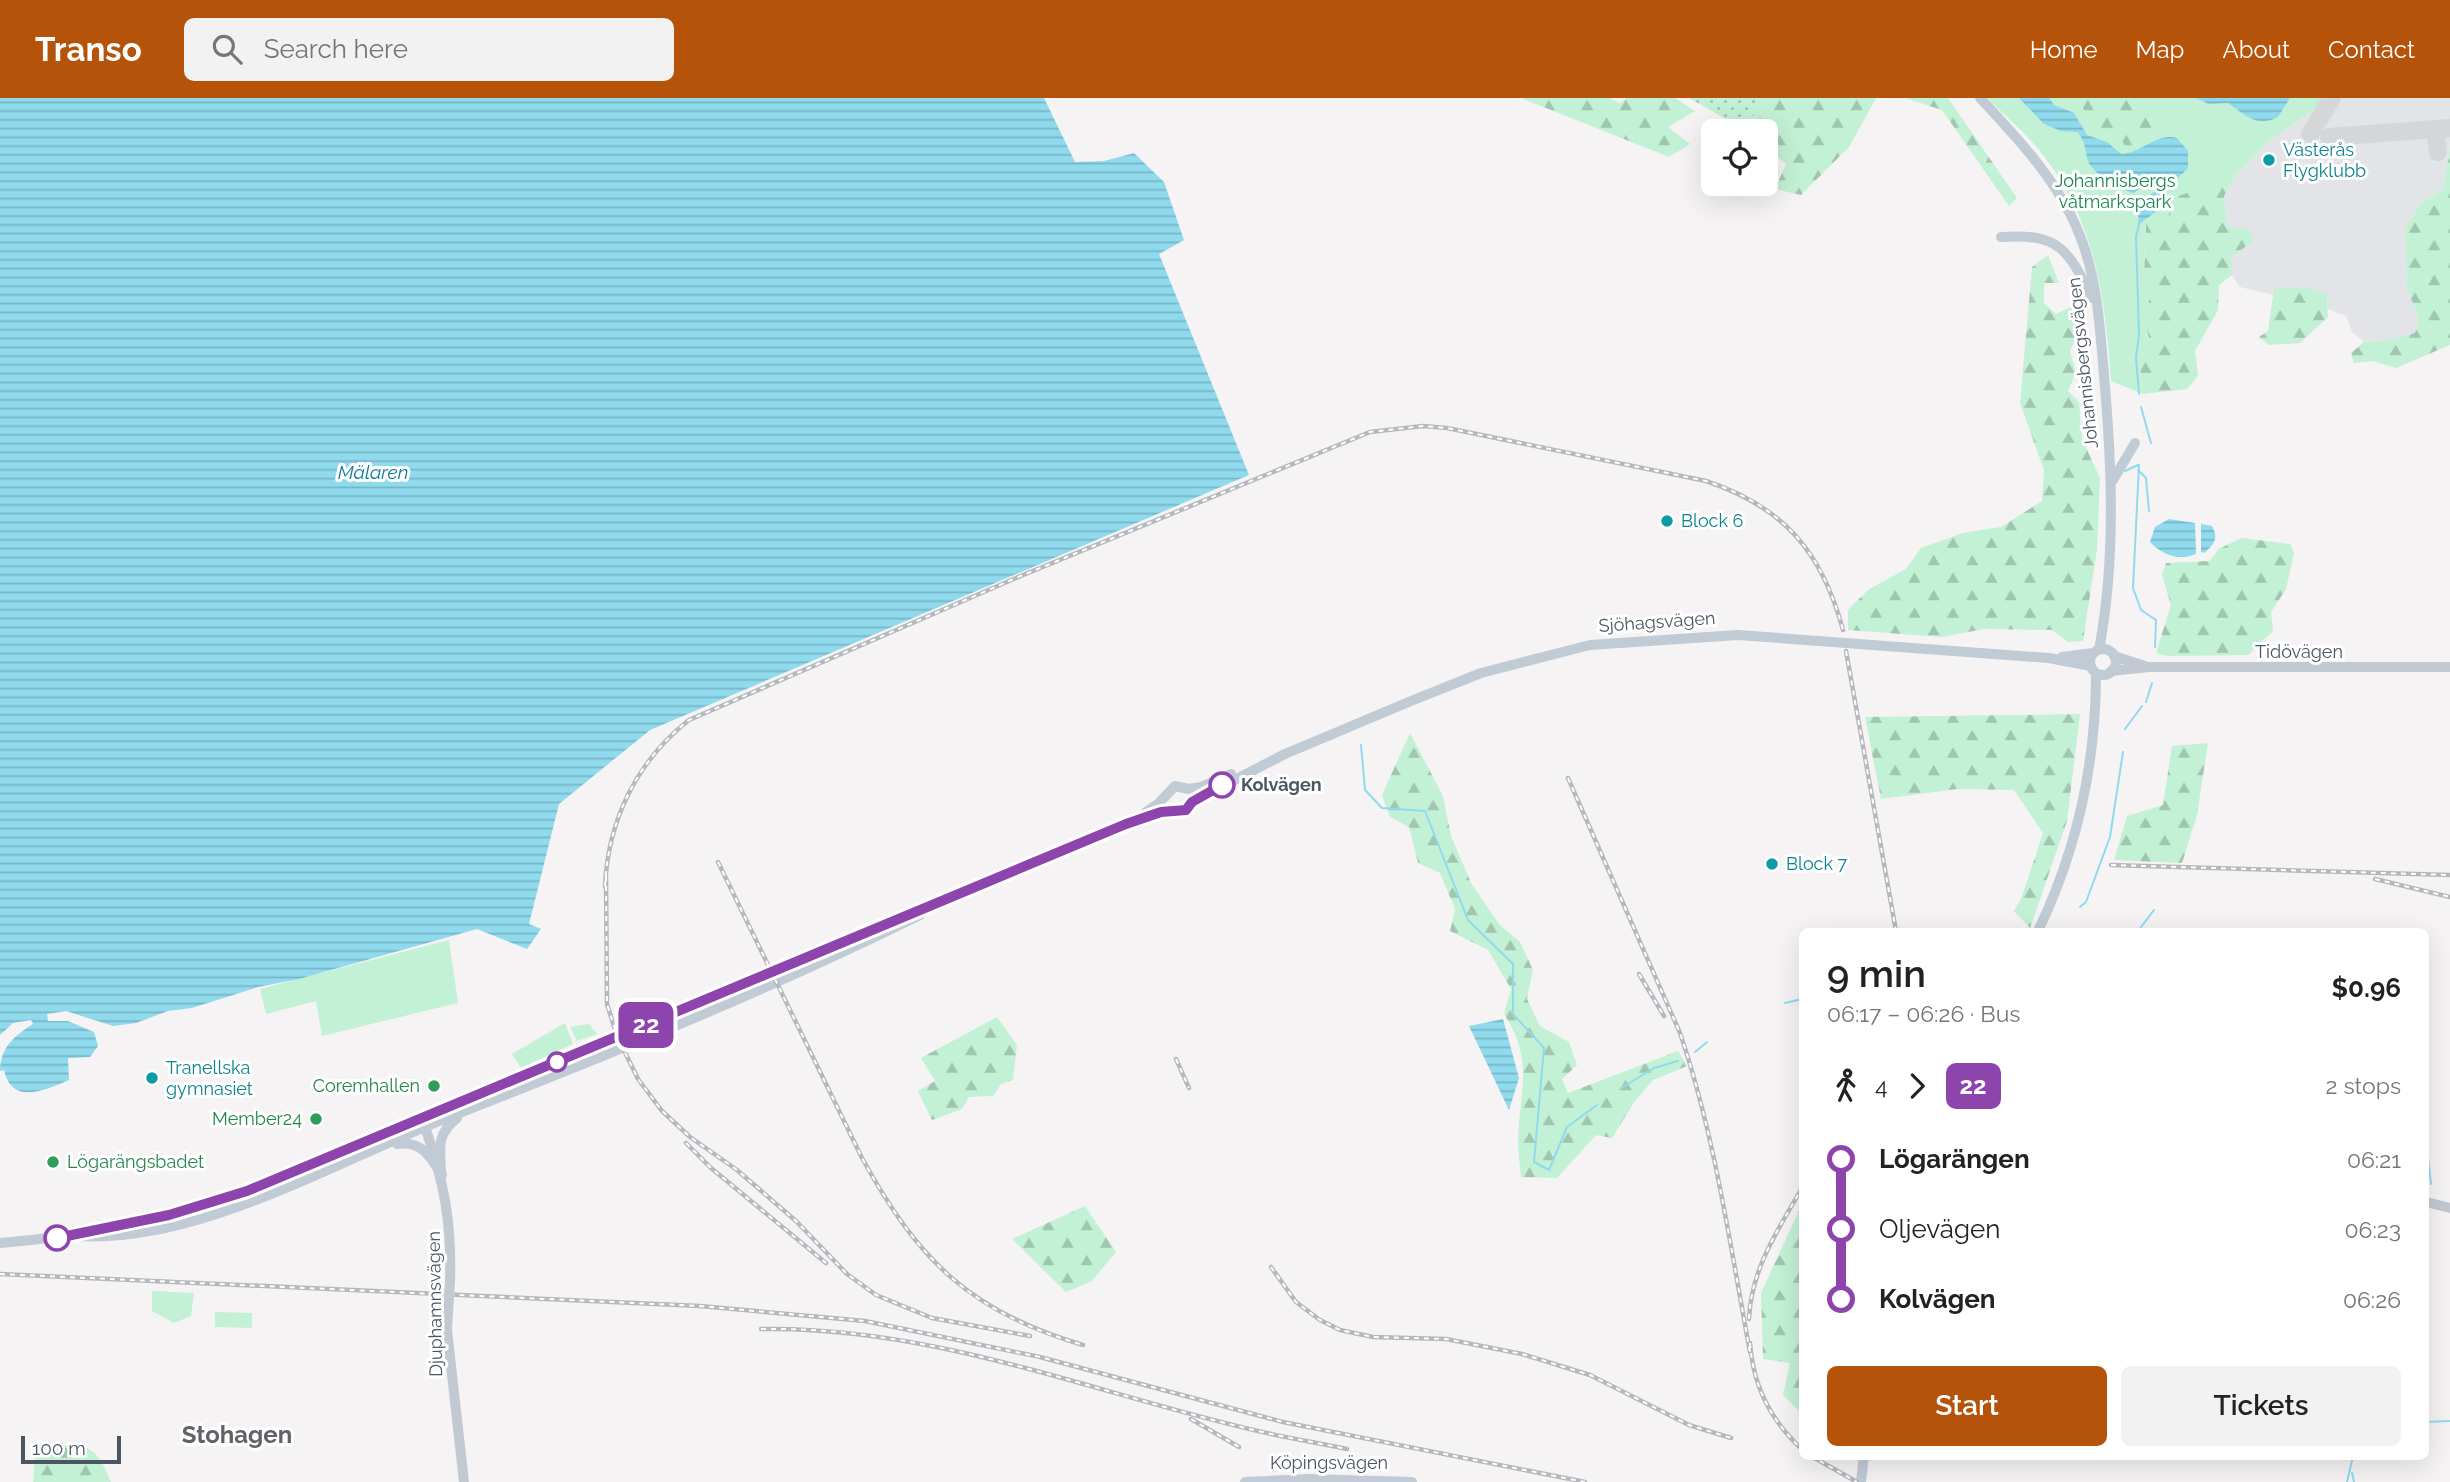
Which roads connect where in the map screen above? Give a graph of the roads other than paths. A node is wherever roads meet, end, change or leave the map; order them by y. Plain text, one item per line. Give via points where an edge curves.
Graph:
1 (1980, 98) edge
2 (2001, 236) dead end
3 (2097, 308) junction
4 (2135, 443) dead end
5 (2112, 482) junction
6 (2104, 652) junction
7 (2049, 658) junction
8 (2149, 667) junction
9 (2450, 667) edge
10 (2101, 671) junction
11 (1286, 754) junction
12 (1189, 789) junction
13 (1167, 795) junction
14 (1192, 802) junction
15 (1173, 810) junction
16 (1126, 824) junction
17 (2039, 928) edge
18 (529, 1080) junction
19 (463, 1112) junction
20 (423, 1123) junction
21 (377, 1148) junction
22 (442, 1175) junction
23 (298, 1181) junction
24 (229, 1197) junction
25 (2429, 1203) edge
26 (2450, 1208) edge
27 (207, 1215) junction
28 (66, 1236) junction
29 (0, 1243) edge
30 (1864, 1460) edge
31 (464, 1482) edge
32 (1245, 1482) edge
33 (1412, 1482) edge
34 (1861, 1482) edge

1 - 3 main road, Johannisbergsvägen via 2026,147 2063,201 2083,243
2 - 3 main road via 2039,236 2064,248
3 - 5 main road, Johannisbergsvägen
4 - 5 main road
5 - 6 main road, Johannisbergsvägen
6 - 7 main road, Sjöhagsvägen
6 - 8 street, Tidövägen
6 - 10 main road
6 - 10 main road via 2115,661
7 - 10 main road, Sjöhagsvägen
7 - 11 main road, Sjöhagsvägen via 1738,635 1614,642 1482,673
8 - 9 street, Tidövägen
8 - 10 street, Tidövägen
10 - 17 main road via 2078,824 2060,883
11 - 12 main road, Sjöhagsvägen
11 - 14 main road, Sjöhagsvägen
12 - 13 main road, Sjöhagsvägen via 1175,786
12 - 14 main road
13 - 15 main road
13 - 16 main road, Sjöhagsvägen
14 - 15 main road, Sjöhagsvägen via 1186,810
15 - 16 main road, Sjöhagsvägen
16 - 18 main road, Sjöhagsvägen
18 - 19 main road, Sjöhagsvägen
18 - 20 main road, Sjöhagsvägen via 486,1092
19 - 20 main road, Sjöhagsvägen
19 - 22 main road via 442,1134
20 - 21 main road, Sjöhagsvägen
20 - 22 street, Djuphamnsvägen
20 - 24 main road, Sjöhagsvägen
21 - 22 main road via 407,1142 419,1146
21 - 23 main road, Sjöhagsvägen
22 - 31 street, Djuphamnsvägen, bridge via 451,1245 447,1330
23 - 24 main road
23 - 27 main road, Sjöhagsvägen
24 - 27 main road
24 - 28 main road, Sjöhagsvägen via 169,1215
25 - 26 street
27 - 28 main road, Sjöhagsvägen via 139,1232
28 - 29 main road, Sjöhagsvägen
30 - 34 main road
32 - 33 main road, Köpingsvägen

